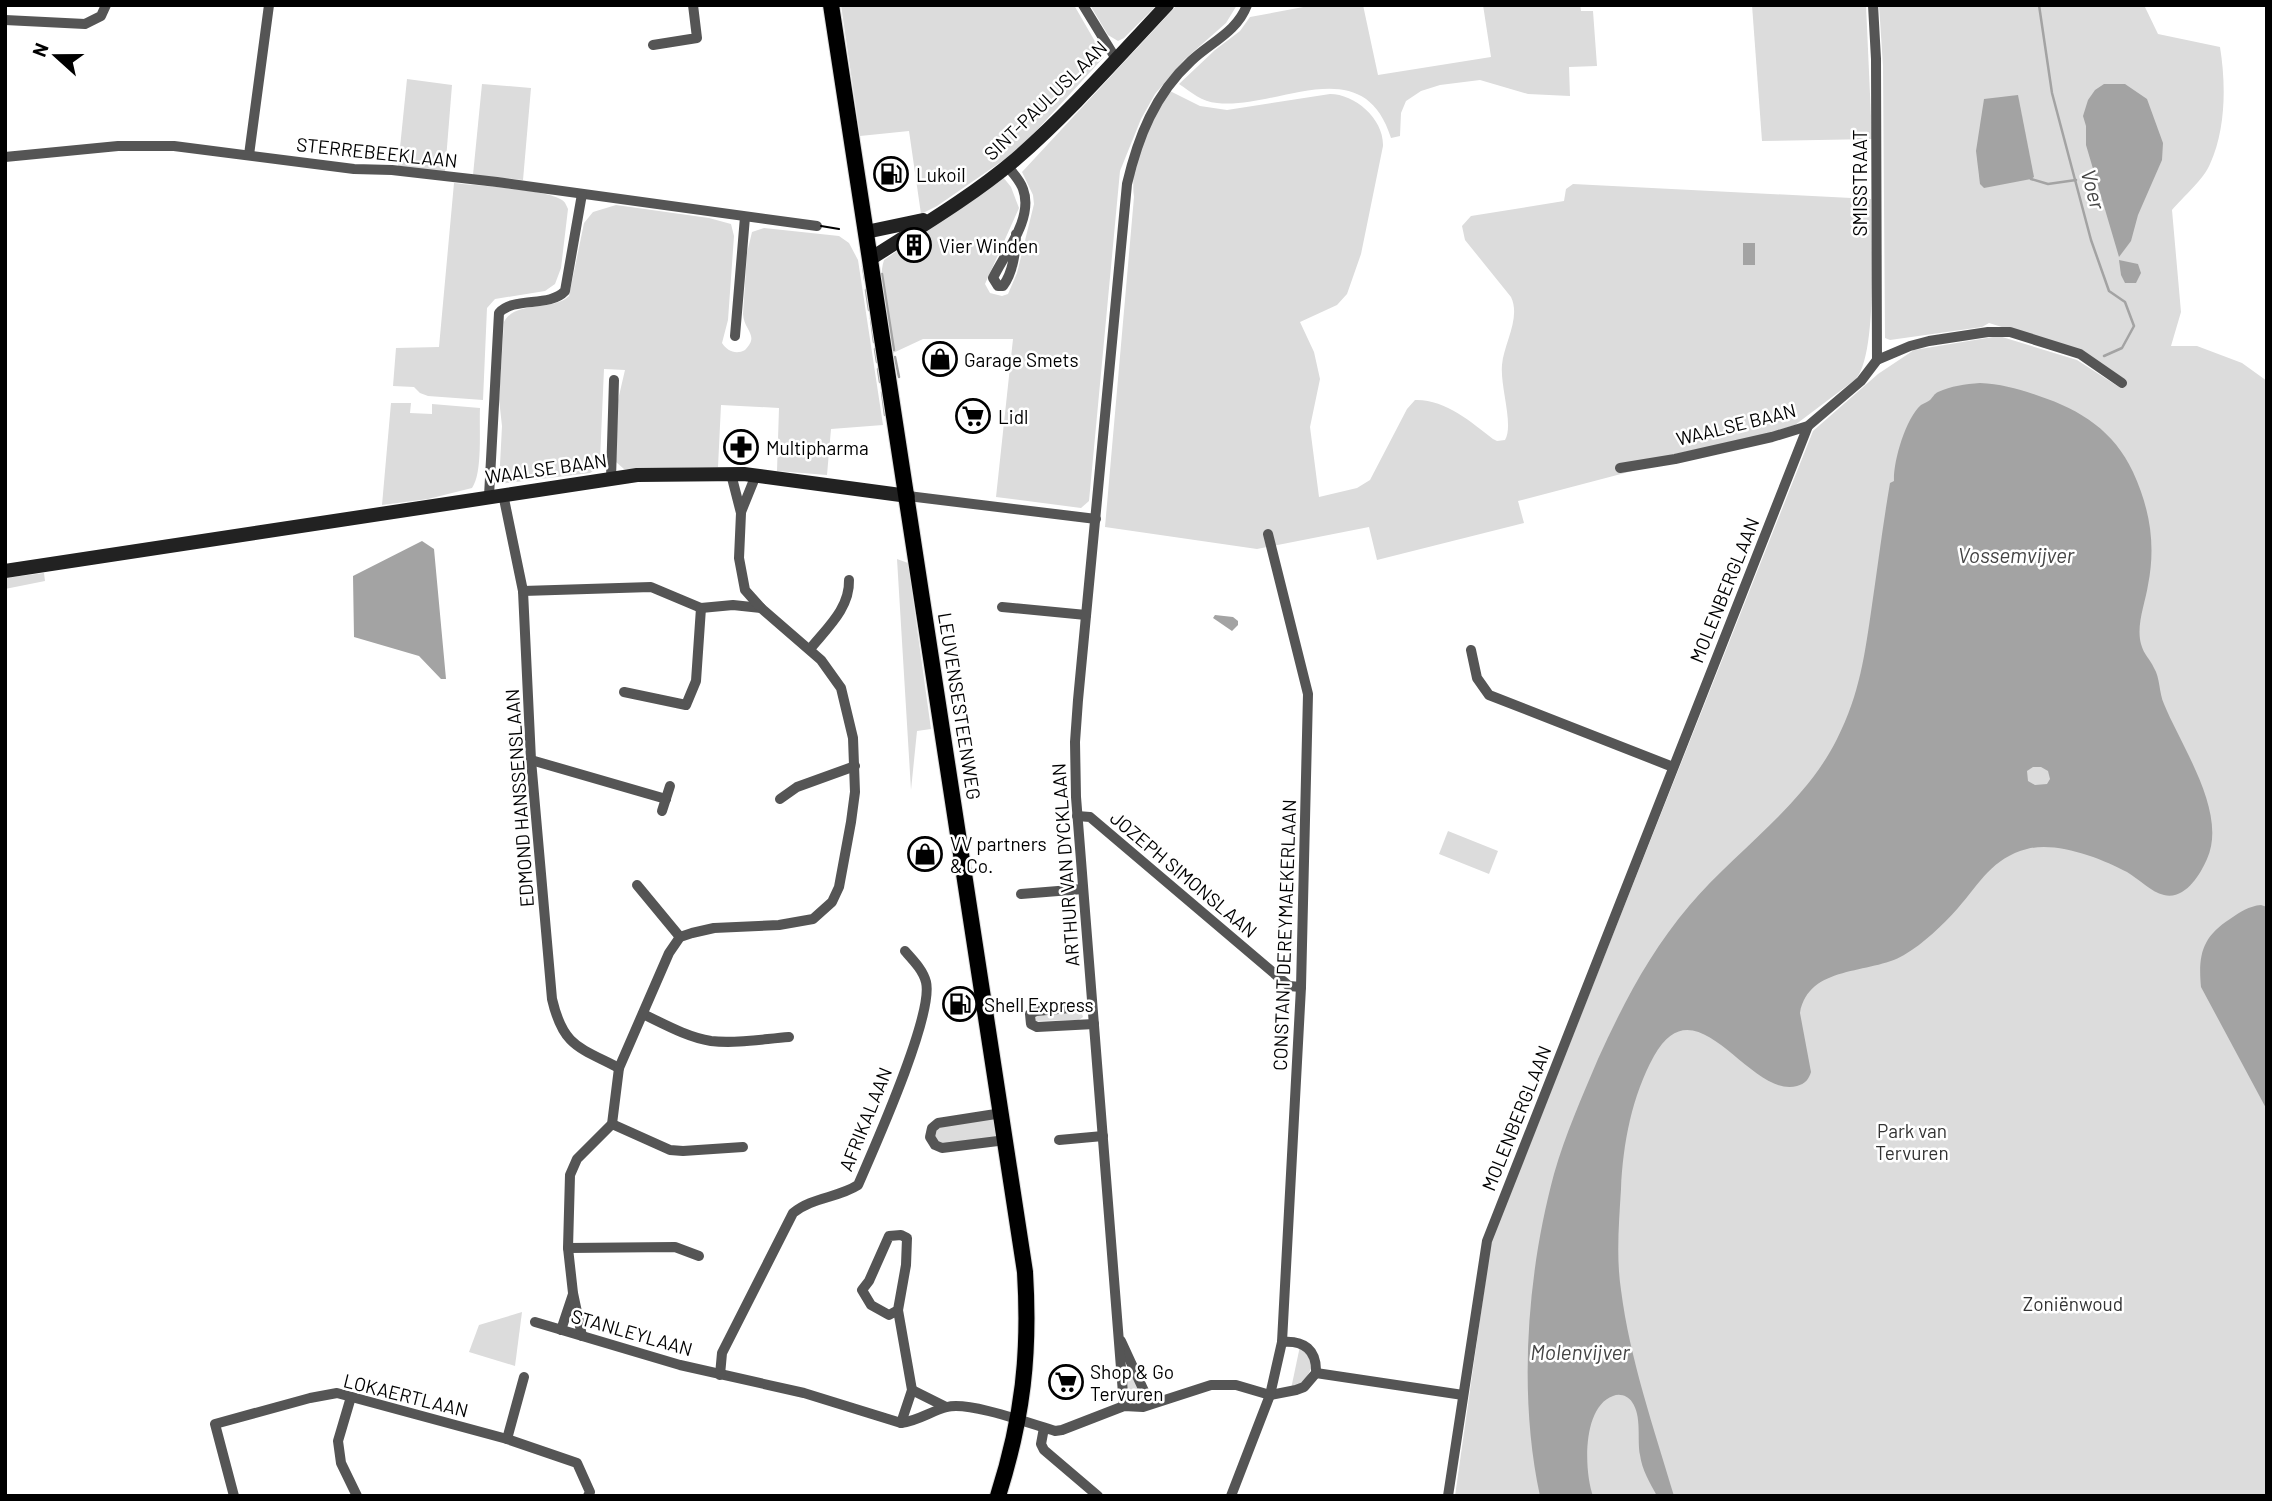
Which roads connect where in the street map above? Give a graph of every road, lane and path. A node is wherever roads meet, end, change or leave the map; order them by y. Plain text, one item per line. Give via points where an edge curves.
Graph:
1 (106, 5) edge
2 (269, 5) edge
3 (693, 5) edge
4 (831, 5) edge
5 (1083, 5) edge
6 (1167, 5) edge
7 (1247, 5) edge
8 (1873, 5) edge
9 (5, 20) edge
10 (653, 45) dead end
11 (1116, 59) junction
12 (249, 155) junction
13 (5, 157) edge
14 (1007, 166) junction
15 (582, 194) junction
16 (941, 214) junction
17 (745, 217) junction
18 (817, 226) dead end
19 (866, 232) junction
20 (1016, 234) dead end
21 (870, 259) junction
22 (735, 336) dead end
23 (1877, 360) junction
24 (614, 380) dead end
25 (2122, 383) dead end
26 (1808, 426) junction
27 (1620, 468) dead end
28 (731, 474) junction
29 (756, 475) junction
30 (611, 478) junction
31 (496, 495) junction
32 (908, 496) junction
33 (740, 513) junction
34 (1096, 519) junction
35 (1268, 534) dead end
36 (5, 571) edge
37 (849, 580) dead end
38 (745, 590) junction
39 (523, 591) junction
40 (733, 605) junction
41 (1002, 607) dead end
42 (701, 608) junction
43 (761, 608) junction
44 (1086, 615) junction
45 (810, 649) junction
46 (1471, 650) dead end
47 (624, 692) dead end
48 (531, 760) junction
49 (855, 766) junction
50 (1673, 767) junction
51 (670, 786) dead end
52 (666, 799) junction
53 (780, 799) dead end
54 (662, 811) dead end
55 (1077, 816) junction
56 (637, 885) dead end
57 (1083, 889) junction
58 (1020, 894) dead end
59 (680, 937) junction
60 (905, 951) dead end
61 (1301, 987) junction
62 (1092, 1006) junction
63 (643, 1014) junction
64 (1094, 1024) junction
65 (789, 1037) dead end
66 (619, 1068) junction
67 (1002, 1114) junction
68 (612, 1124) junction
69 (1103, 1136) junction
70 (1006, 1140) junction
71 (1059, 1140) dead end
72 (743, 1147) dead end
73 (568, 1248) junction
74 (699, 1256) dead end
75 (573, 1293) junction
76 (898, 1310) junction
77 (535, 1322) dead end
78 (561, 1330) junction
79 (1119, 1335) junction
80 (582, 1336) junction
81 (1282, 1342) junction
82 (1316, 1373) junction
83 (720, 1375) junction
84 (524, 1377) dead end
85 (912, 1390) junction
86 (1270, 1395) junction
87 (1463, 1395) junction
88 (351, 1397) junction
89 (1150, 1405) junction
90 (1124, 1406) junction
91 (946, 1407) junction
92 (1019, 1421) junction
93 (901, 1423) junction
94 (1044, 1428) junction
95 (507, 1439) junction
96 (234, 1496) edge
97 (357, 1496) edge
98 (589, 1496) edge
99 (998, 1496) edge
100 (1098, 1496) edge
101 (1231, 1496) edge
102 (1448, 1496) edge

1 - 9 street via 100,16 85,24
2 - 12 street
3 - 10 street via 697,38
4 - 19 main road, LEUVENSESTEENWEG
5 - 11 street
6 - 11 street, SINT-PAULUSLAAN
7 - 34 street, ARTHUR VAN DYCKLAAN via 1232,30 1189,62 1171,82 1145,124 1134,154 1127,184
8 - 23 street, SMISSTRAAT
11 - 14 street, SINT-PAULUSLAAN
12 - 13 street, STERREBEEKLAAN via 147,145
12 - 15 street, STERREBEEKLAAN
14 - 16 street, SINT-PAULUSLAAN
14 - 20 street via 1025,195
15 - 17 street, STERREBEEKLAAN
15 - 31 street, EDMOND HANSSENSLAAN via 565,291 499,313
16 - 19 street, SINT-PAULUSLAAN
16 - 21 street, SINT-PAULUSLAAN
17 - 18 street, STERREBEEKLAAN
17 - 22 street
19 - 21 main road, LEUVENSESTEENWEG
21 - 32 main road, LEUVENSESTEENWEG
23 - 25 street via 1919,343 2010,332 2080,354
23 - 26 street, WAALSE BAAN via 1861,381
24 - 30 street
26 - 27 street, WAALSE BAAN
26 - 50 street, MOLENBERGLAAN
28 - 29 street, WAALSE BAAN
28 - 30 street, WAALSE BAAN
28 - 33 street
29 - 32 street, WAALSE BAAN
29 - 33 street
30 - 31 street, WAALSE BAAN
31 - 36 street, WAALSE BAAN
31 - 39 street, EDMOND HANSSENSLAAN
32 - 34 street, WAALSE BAAN
32 - 67 main road, LEUVENSESTEENWEG
33 - 38 street via 738,558
34 - 44 street, ARTHUR VAN DYCKLAAN
35 - 61 street, CONSTANT DEREYMAEKERLAAN via 1308,694
37 - 45 street via 845,605
38 - 40 street
38 - 43 street
39 - 42 street via 651,587
39 - 48 street, EDMOND HANSSENSLAAN
40 - 42 street
40 - 43 street
41 - 44 street
42 - 47 street via 696,681 686,705
43 - 45 street
44 - 55 street, ARTHUR VAN DYCKLAAN via 1075,742
45 - 49 street via 841,688
46 - 50 street via 1477,678 1489,695
48 - 52 street
48 - 66 street, EDMOND HANSSENSLAAN via 557,1022 573,1044
49 - 53 street
49 - 59 street via 844,871 832,902 813,919 714,928
50 - 87 street, MOLENBERGLAAN via 1487,1241
51 - 52 street
52 - 54 street
55 - 57 street, ARTHUR VAN DYCKLAAN
55 - 61 street, JOZEPH SIMONSLAAN via 1090,817 1289,986
56 - 59 street
57 - 58 street
57 - 62 street, ARTHUR VAN DYCKLAAN
59 - 63 street via 668,953
60 - 83 street, AFRIKALAAN via 927,983 922,1022 858,1185 804,1204 793,1213 722,1353
61 - 81 street, CONSTANT DEREYMAEKERLAAN
62 - 64 street, ARTHUR VAN DYCKLAAN
62 - 64 street via 1036,1011 1029,1020 1037,1027
63 - 65 street via 709,1040
63 - 66 street
64 - 69 street, ARTHUR VAN DYCKLAAN
66 - 68 street
67 - 70 main road, LEUVENSESTEENWEG
67 - 70 street via 938,1123 930,1137 942,1148
68 - 72 street via 670,1150
68 - 73 street via 577,1159 569,1175
69 - 71 street
69 - 79 street, ARTHUR VAN DYCKLAAN
70 - 92 main road, LEUVENSESTEENWEG via 1027,1303
73 - 74 street via 675,1247
73 - 75 street
75 - 78 street
75 - 80 street
76 - 76 street via 906,1265 907,1238 901,1235 890,1236 862,1290 871,1305 889,1315
76 - 85 street
77 - 78 street, STANLEYLAAN
78 - 80 street, STANLEYLAAN
79 - 89 street, ARTHUR VAN DYCKLAAN
79 - 90 street, ARTHUR VAN DYCKLAAN
80 - 83 street, STANLEYLAAN
81 - 82 street via 1294,1341 1311,1352
81 - 86 street, CONSTANT DEREYMAEKERLAAN
82 - 86 street via 1304,1387
82 - 87 street
83 - 93 street, STANLEYLAAN via 804,1392
84 - 95 street
85 - 91 street
85 - 93 street
86 - 89 street via 1236,1385 1211,1385
86 - 101 street, CONSTANT DEREYMAEKERLAAN
87 - 102 street, MOLENBERGLAAN
88 - 95 street, LOKAERTLAAN
88 - 96 street, LOKAERTLAAN via 337,1393 310,1398 215,1424
88 - 97 street via 338,1441 341,1463
89 - 90 street
90 - 94 street via 1062,1430
91 - 92 street via 965,1407
91 - 93 street
92 - 94 street
92 - 99 main road, LEUVENSESTEENWEG
94 - 100 street via 1044,1450
95 - 98 street, LOKAERTLAAN via 577,1463

